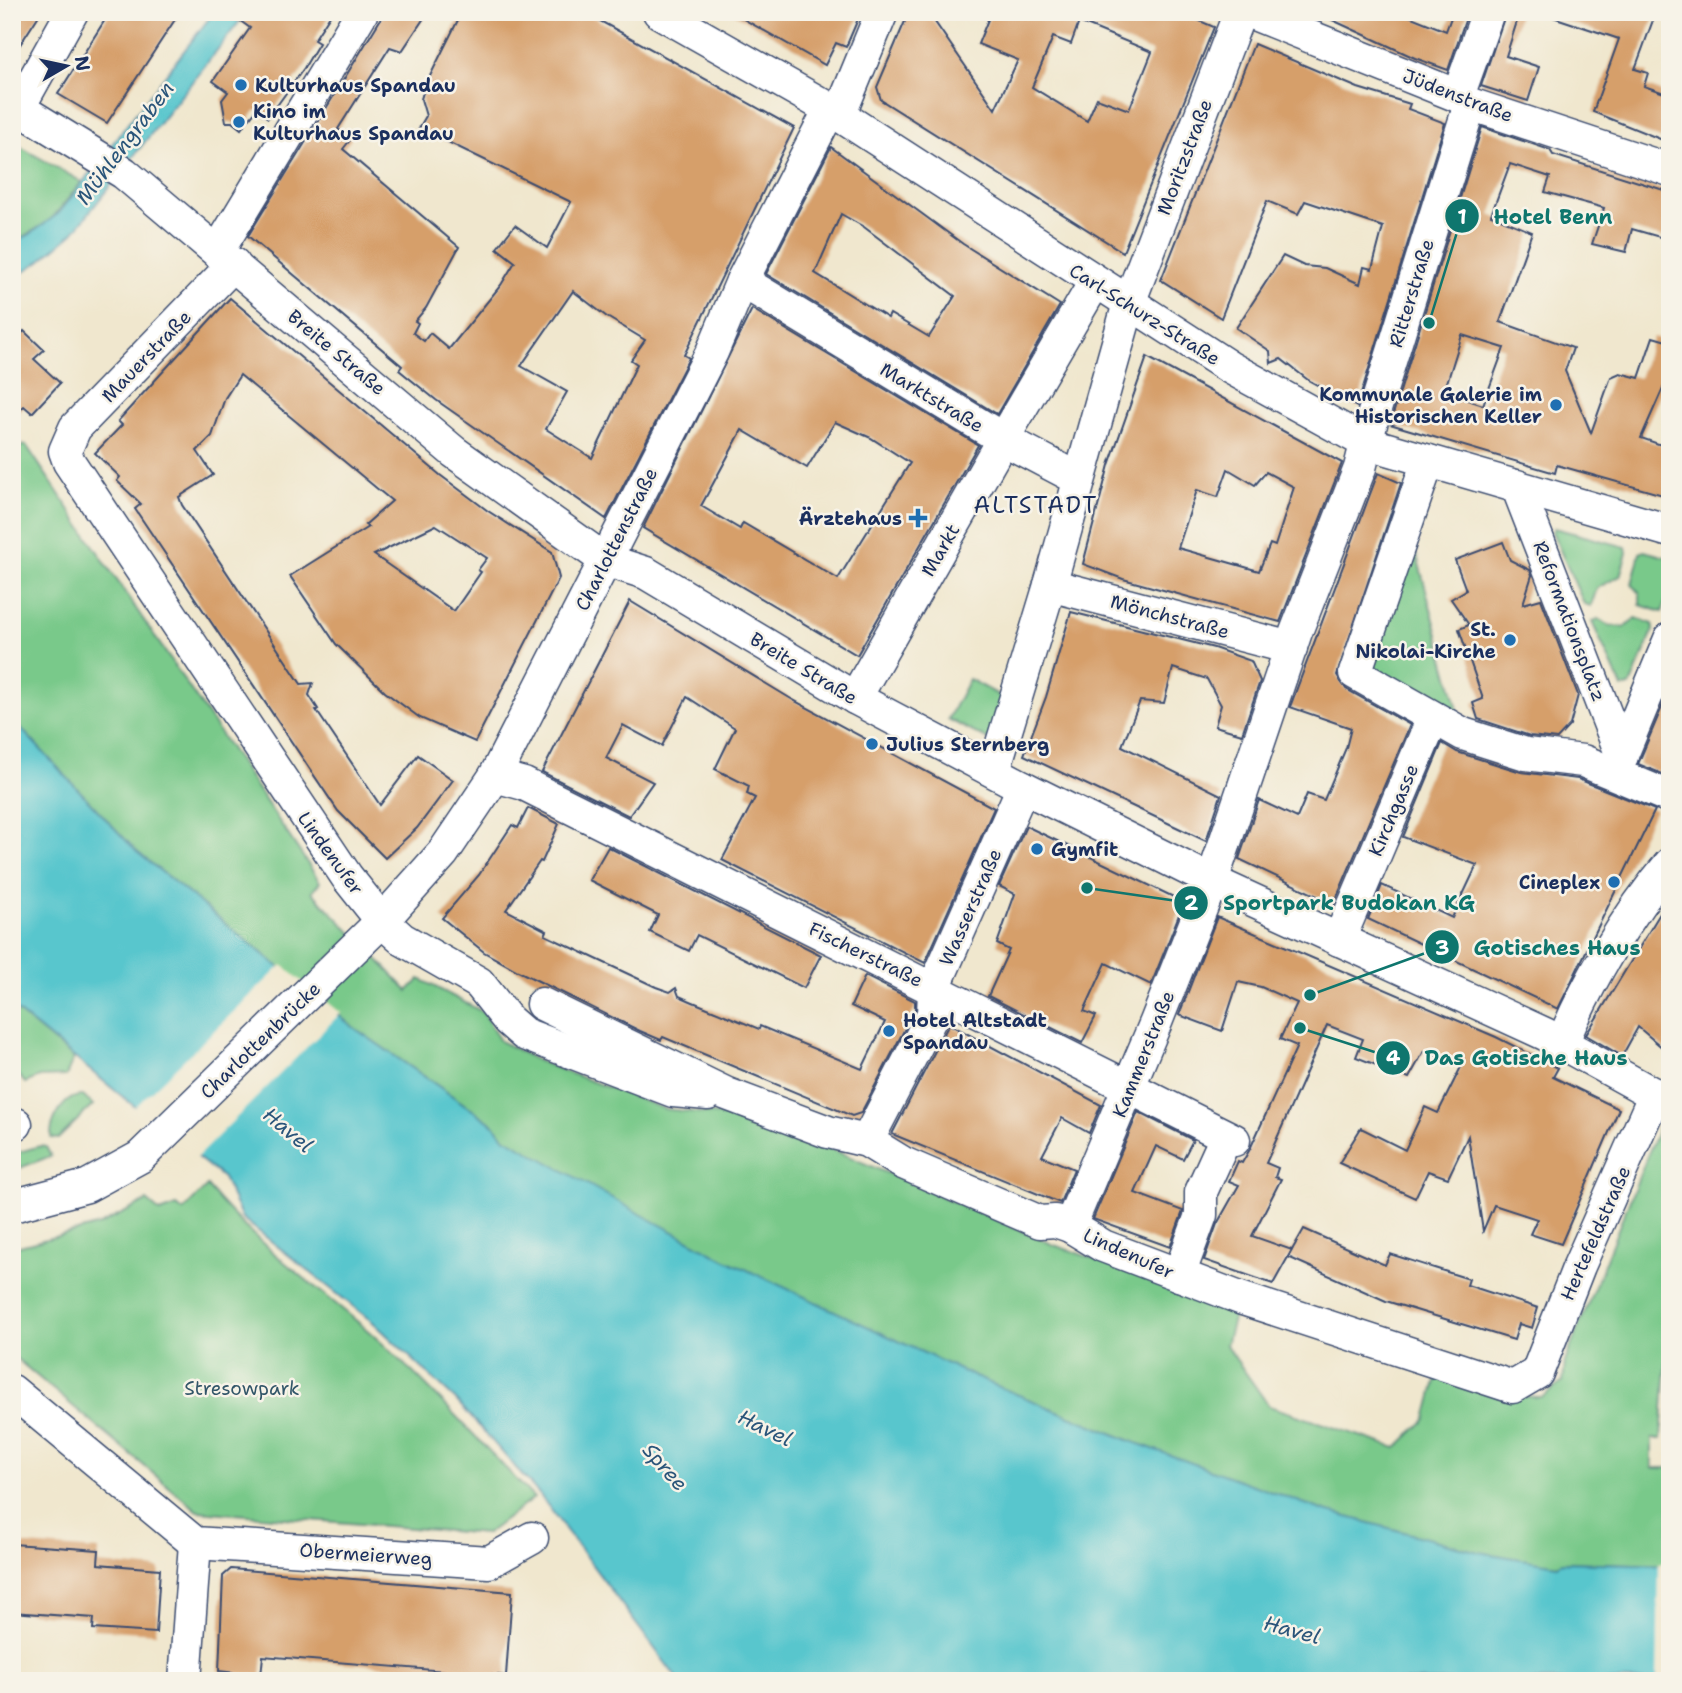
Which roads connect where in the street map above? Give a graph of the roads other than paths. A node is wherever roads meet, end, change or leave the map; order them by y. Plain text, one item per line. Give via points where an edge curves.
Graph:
1 (72, 12) edge
2 (362, 12) edge
3 (659, 12) edge
4 (883, 12) edge
5 (1240, 12) edge
6 (1249, 12) edge
7 (1488, 12) edge
8 (1464, 100) junction
9 (15, 105) edge
10 (834, 112) junction
11 (1670, 170) edge
12 (226, 257) junction
13 (742, 281) junction
14 (1095, 282) junction
15 (1129, 303) junction
16 (1003, 439) junction
17 (1367, 443) junction
18 (65, 451) joint
19 (1428, 461) junction
20 (1079, 479) junction
21 (1517, 486) junction
22 (1670, 531) edge
23 (605, 560) junction
24 (1050, 585) junction
25 (1670, 639) edge
26 (1291, 648) junction
27 (855, 698) junction
28 (1433, 718) junction
29 (1618, 764) junction
30 (994, 770) junction
31 (495, 776) junction
32 (1023, 787) junction
33 (1670, 797) edge
34 (1670, 864) edge
35 (1212, 881) junction
36 (371, 932) junction
37 (1339, 940) junction
38 (934, 988) junction
39 (542, 1004) dead end
40 (1562, 1046) junction
41 (1129, 1088) junction
42 (727, 1094) junction
43 (1662, 1099) edge
44 (867, 1141) junction
45 (12, 1206) edge
46 (1070, 1226) junction
47 (1179, 1275) junction
48 (1537, 1373) joint
49 (12, 1391) edge
50 (532, 1538) dead end
51 (195, 1543) junction
52 (185, 1681) edge

1 - 9 street
2 - 12 street, Mauerstraße
3 - 10 street, Carl-Schurz-Straße
4 - 10 street, Charlottenstraße
5 - 15 street, Moritzstraße
6 - 8 street, Jüdenstraße
7 - 8 street, Ritterstraße
8 - 11 street, Jüdenstraße
8 - 17 street, Ritterstraße
9 - 12 street, Breite Straße via 113,165
10 - 13 street, Charlottenstraße
10 - 14 street, Carl-Schurz-Straße
12 - 18 street, Mauerstraße via 75,428
12 - 23 street, Breite Straße via 454,452
13 - 16 street, Marktstraße
13 - 23 street, Charlottenstraße via 712,352
14 - 15 street, Carl-Schurz-Straße
14 - 16 street, Marktstraße
15 - 17 street, Carl-Schurz-Straße via 1229,367
15 - 20 street
16 - 20 street
16 - 27 street, Markt
17 - 19 street, Carl-Schurz-Straße
17 - 26 street
18 - 36 street, Lindenufer via 312,828
19 - 21 street, Carl-Schurz-Straße
19 - 28 street via 1355,673
20 - 24 street
21 - 22 street, Carl-Schurz-Straße
21 - 29 street, Reformationsplatz
23 - 27 street, Breite Straße via 646,573
23 - 31 street, Charlottenstraße
24 - 26 street, Mönchstraße
24 - 30 street
25 - 29 street
26 - 35 street
27 - 30 street, Breite Straße
28 - 29 street via 1526,754
28 - 37 street, Kirchgasse
29 - 33 street
30 - 32 street, Breite Straße
31 - 36 street, Charlottenstraße via 443,853
31 - 38 street, Fischerstraße via 524,784
32 - 35 street, Breite Straße
32 - 38 street, Wasserstraße
34 - 40 street via 1615,944
35 - 37 street, Breite Straße
35 - 41 street, Kammerstraße
36 - 42 street, Lindenufer via 402,939 478,983 524,1034 673,1091
36 - 45 street, Charlottenbrücke via 140,1157 87,1186
37 - 40 street, Breite Straße via 1545,1034
38 - 41 street, Fischerstraße
38 - 44 street, Wasserstraße via 933,1014
39 - 42 street, Lindenufer
40 - 43 street, Breite Straße
41 - 46 street, Kammerstraße
41 - 47 street, Fischerstraße via 1230,1138 1200,1192 1201,1215
42 - 44 street, Lindenufer via 828,1132
43 - 48 street, Hertefeldstraße via 1579,1266
44 - 46 street, Lindenufer via 903,1163 1040,1222
46 - 47 street, Lindenufer via 1104,1246
47 - 48 street, Lindenufer via 1513,1387
49 - 51 street
50 - 51 street, Obermeierweg via 489,1562
51 - 52 street

